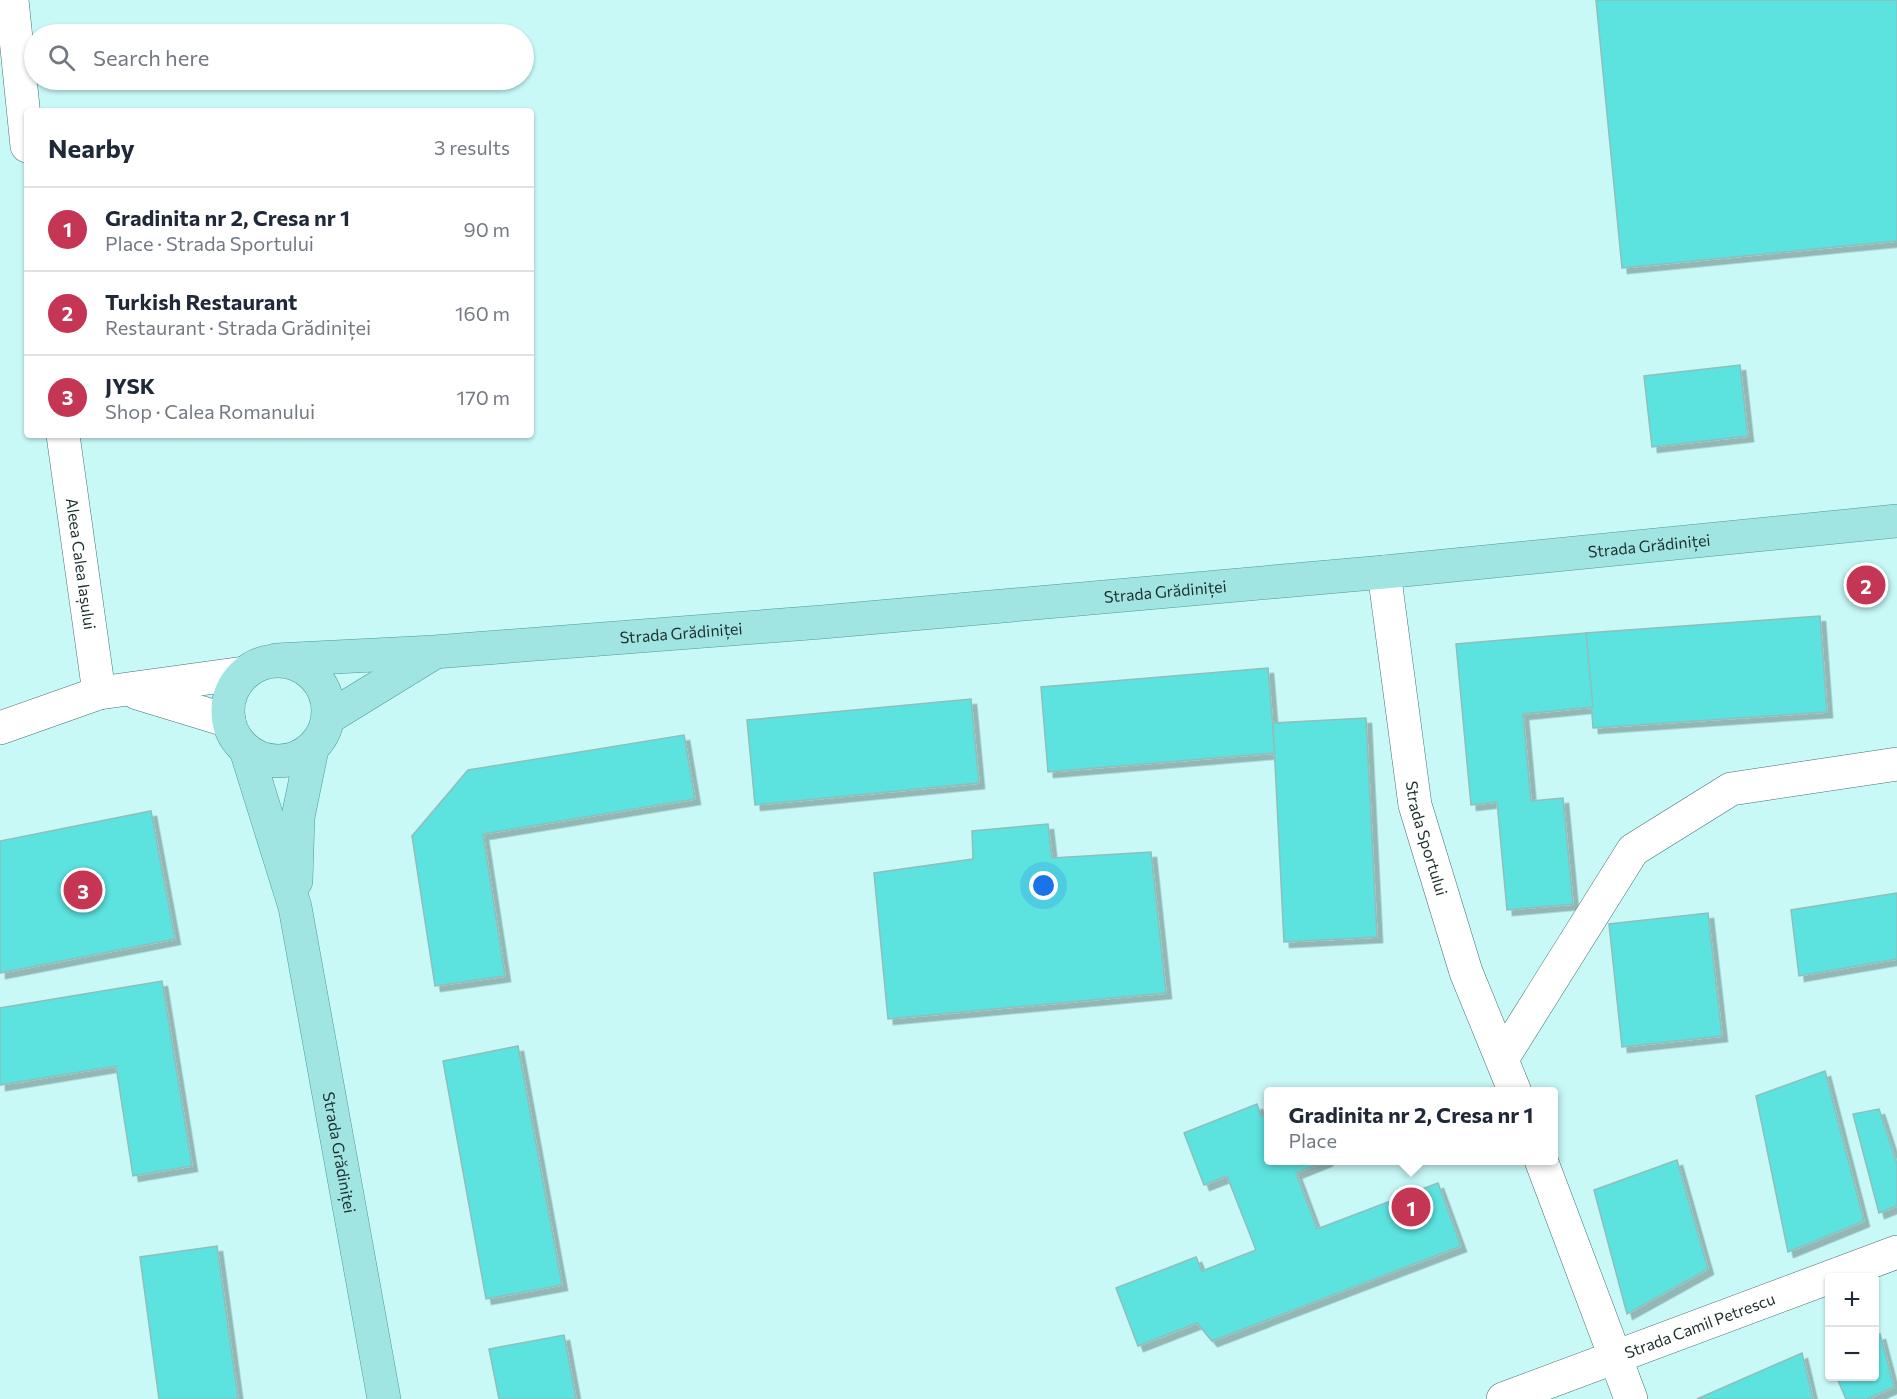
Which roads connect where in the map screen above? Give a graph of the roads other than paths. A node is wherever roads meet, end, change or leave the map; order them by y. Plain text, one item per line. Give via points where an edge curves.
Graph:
1 (12, 0) edge
2 (24, 117) edge
3 (64, 438) edge
4 (1897, 521) edge
5 (1384, 572) junction
6 (434, 652) junction
7 (276, 660) junction
8 (244, 673) junction
9 (113, 692) junction
10 (328, 718) junction
11 (229, 721) junction
12 (0, 728) edge
13 (312, 749) junction
14 (246, 750) junction
15 (1897, 764) edge
16 (295, 907) junction
17 (1502, 1059) junction
18 (1513, 1087) edge
19 (1543, 1165) edge
20 (1897, 1252) edge
21 (1616, 1358) junction
22 (384, 1399) edge
23 (1503, 1399) edge
24 (1631, 1399) edge

1 - 2 street
3 - 9 street, Aleea Calea Iașului
4 - 5 main road, Strada Grădiniței
5 - 6 main road, Strada Grădiniței
5 - 17 street, Strada Sportului via 1415,805 1466,972
6 - 7 main road, Strada Grădiniței
6 - 10 main road, Strada Grădiniței
7 - 8 main road
7 - 10 main road via 294,663 315,677 328,700
8 - 9 street
8 - 11 main road via 231,695
9 - 11 street
9 - 12 street
10 - 13 main road via 323,735
11 - 14 main road
13 - 14 main road via 279,762
13 - 16 main road, Strada Grădiniței via 298,817
14 - 16 main road, Strada Grădiniței
15 - 17 street via 1731,789 1633,850
16 - 22 main road, Strada Grădiniței
17 - 18 street, Strada Sportului
19 - 21 street
20 - 21 street, Strada Camil Petrescu
21 - 23 street, Strada Camil Petrescu
21 - 24 street

